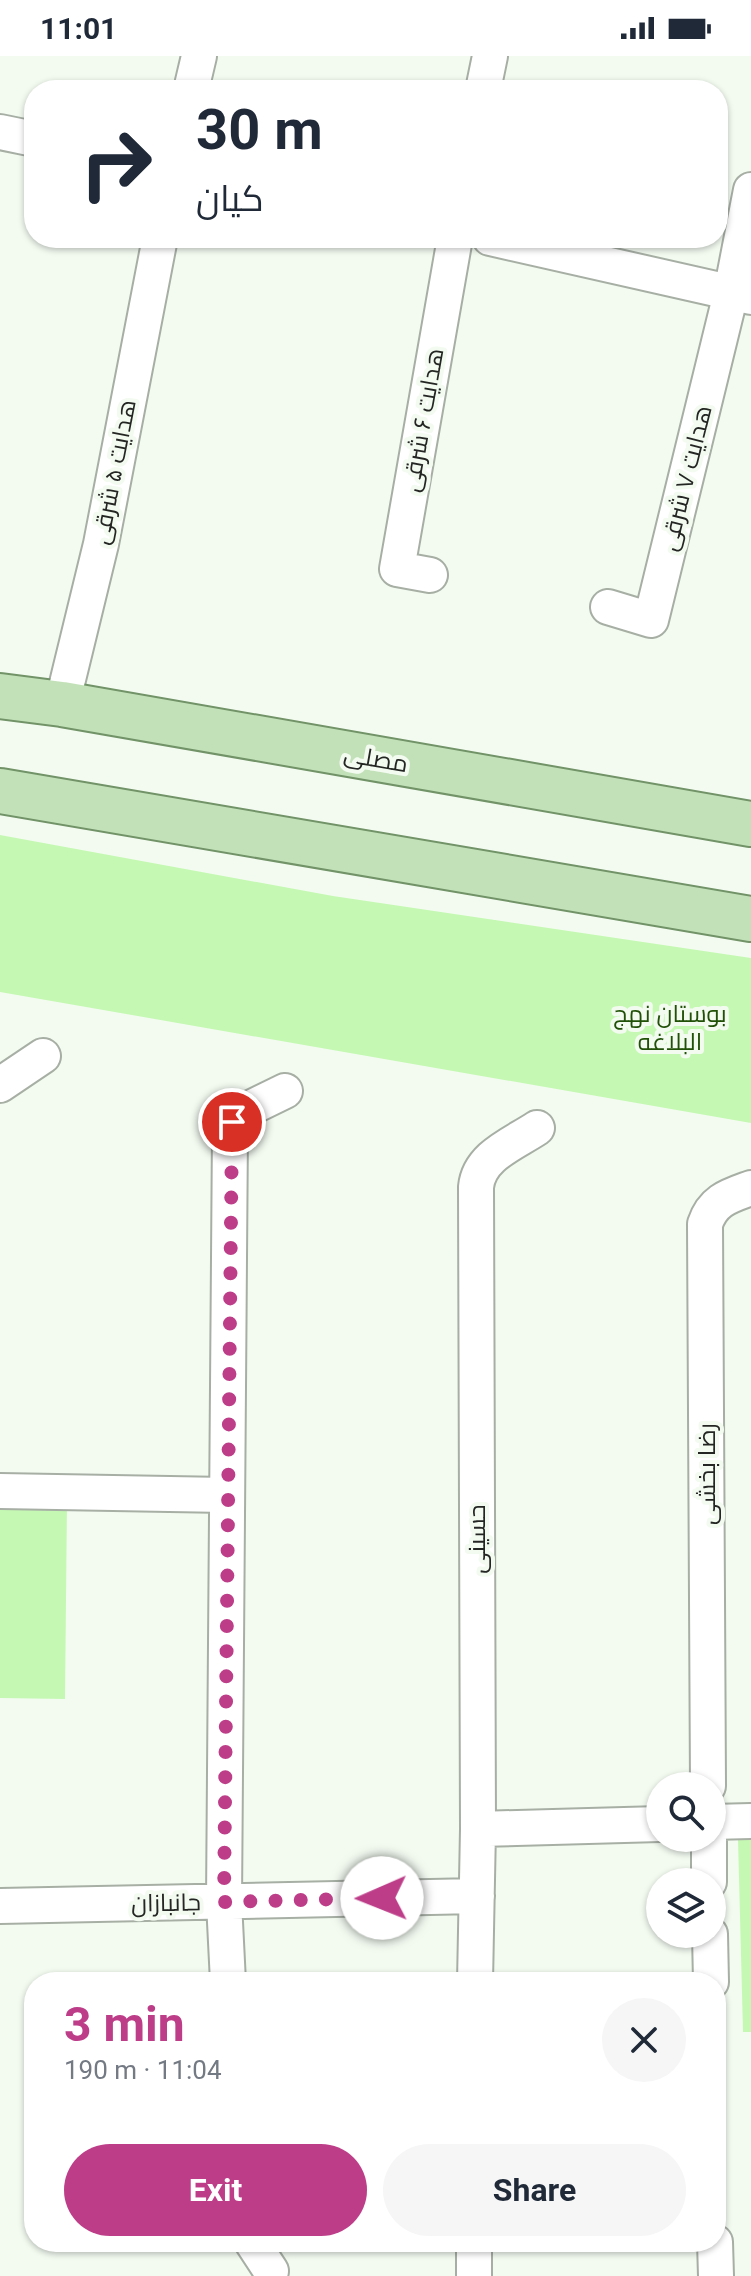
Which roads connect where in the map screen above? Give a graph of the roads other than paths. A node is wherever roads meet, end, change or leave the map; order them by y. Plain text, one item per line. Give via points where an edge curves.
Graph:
1 (199, 56) edge
2 (490, 56) edge
3 (193, 80) edge
4 (485, 80) edge
5 (0, 132) edge
6 (24, 137) edge
7 (751, 190) edge
8 (158, 248) edge
9 (453, 248) edge
10 (534, 248) edge
11 (741, 295) edge
12 (430, 575) dead end
13 (608, 607) dead end
14 (0, 696) edge
15 (62, 704) junction
16 (0, 791) edge
17 (751, 824) edge
18 (751, 919) edge
19 (43, 1056) dead end
20 (0, 1085) edge
21 (285, 1091) dead end
22 (537, 1128) dead end
23 (751, 1188) edge
24 (0, 1491) edge
25 (226, 1495) junction
26 (708, 1772) edge
27 (751, 1821) edge
28 (726, 1822) edge
29 (646, 1824) edge
30 (478, 1829) junction
31 (477, 1896) junction
32 (224, 1902) junction
33 (0, 1906) edge
34 (710, 1948) edge
35 (228, 1972) edge
36 (475, 1972) edge
37 (711, 1972) edge
38 (259, 2252) edge
39 (474, 2252) edge
40 (715, 2252) edge
41 (271, 2271) dead end
42 (474, 2276) edge
43 (716, 2276) edge

1 - 3 street
2 - 4 street
5 - 6 street
7 - 11 street
8 - 15 street, هدایت ۵ شرقی via 101,544
9 - 12 street, هدایت ۶ شرقی via 397,569
10 - 11 street
11 - 13 street, هدایت ۷ شرقی via 651,620
14 - 15 main road, مصلی
15 - 17 main road, مصلی
16 - 18 main road
19 - 20 street
21 - 25 street via 238,1114 230,1130
22 - 30 street, حسینی via 477,1172
23 - 26 street, رضا بخشی via 722,1198 705,1224
24 - 25 street
25 - 32 street
27 - 28 street
29 - 30 street
30 - 31 street, حسینی
31 - 32 street, جانبازان
31 - 36 street, حسینی
32 - 33 street, جانبازان
32 - 35 street
34 - 37 street
38 - 41 street
39 - 42 street
40 - 43 street

